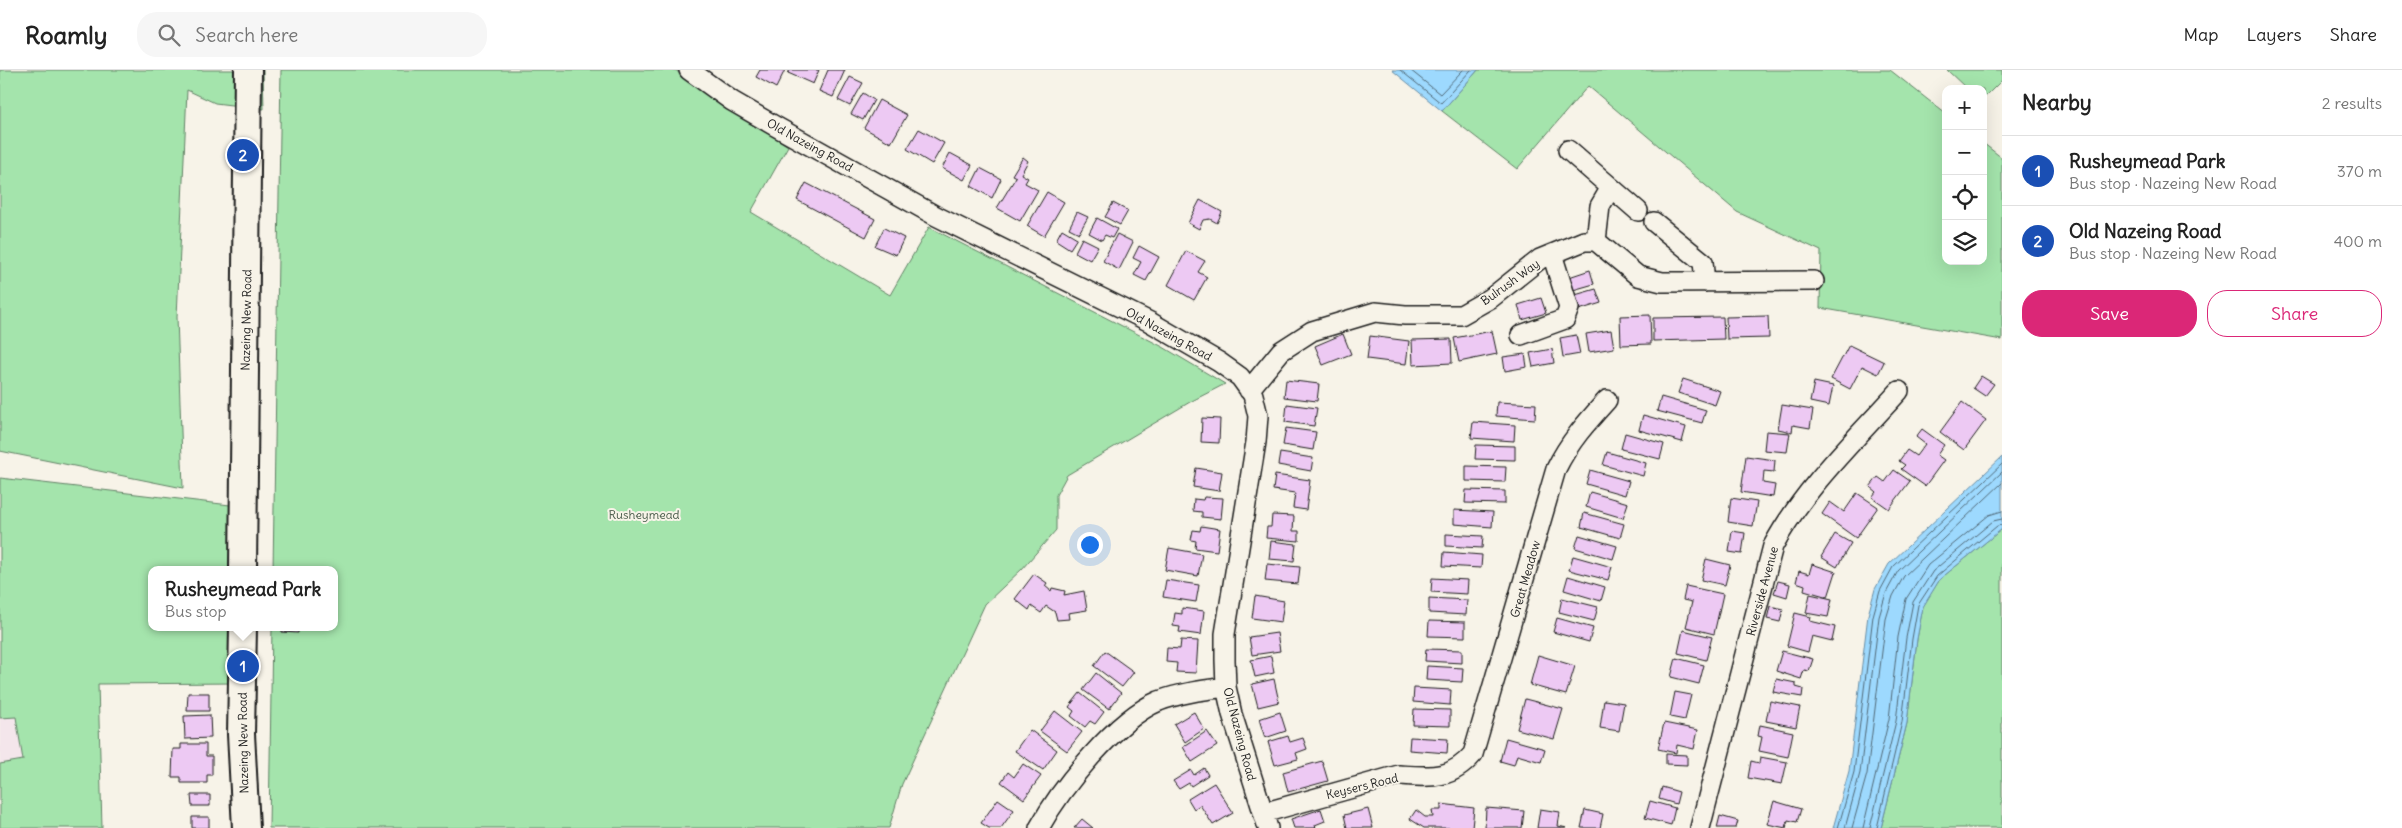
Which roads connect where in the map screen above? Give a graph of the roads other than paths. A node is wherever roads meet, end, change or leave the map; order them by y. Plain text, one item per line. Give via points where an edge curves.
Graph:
1 (248, 70) edge
2 (689, 70) edge
3 (1568, 150) dead end
4 (1610, 189) junction
5 (1638, 211) dead end
6 (1654, 222) dead end
7 (1596, 241) junction
8 (1552, 254) junction
9 (1814, 281) dead end
10 (1705, 282) junction
11 (1521, 335) dead end
12 (1249, 390) junction
13 (1899, 392) dead end
14 (1607, 400) dead end
15 (243, 566) edge
16 (242, 631) edge
17 (1226, 687) junction
18 (1462, 768) joint
19 (1266, 820) edge
20 (246, 828) edge
21 (1039, 828) edge
22 (1700, 828) edge

1 - 15 main road, Nazeing New Road
2 - 12 street, Old Nazeing Road via 741,106 936,216 1150,322 1233,372
3 - 4 street
4 - 5 street
4 - 7 street via 1600,206
6 - 10 street via 1703,262
7 - 8 street, Bulrush Way via 1584,241
7 - 10 street via 1638,276 1662,282
8 - 11 street via 1569,308 1565,319
8 - 12 street, Bulrush Way via 1540,259 1491,298 1461,315 1375,312 1312,332 1281,351
9 - 10 street
12 - 17 street, Old Nazeing Road via 1258,416 1256,442 1225,634
13 - 22 street, Riverside Avenue via 1804,499 1773,546
14 - 18 street, Great Meadow via 1579,431 1556,469 1481,732 1473,754
16 - 20 main road, Nazeing New Road via 241,734
17 - 19 street, Old Nazeing Road
17 - 21 street via 1197,690 1158,702 1134,715 1088,759 1054,801
18 - 19 street, Keysers Road via 1447,774 1400,776

